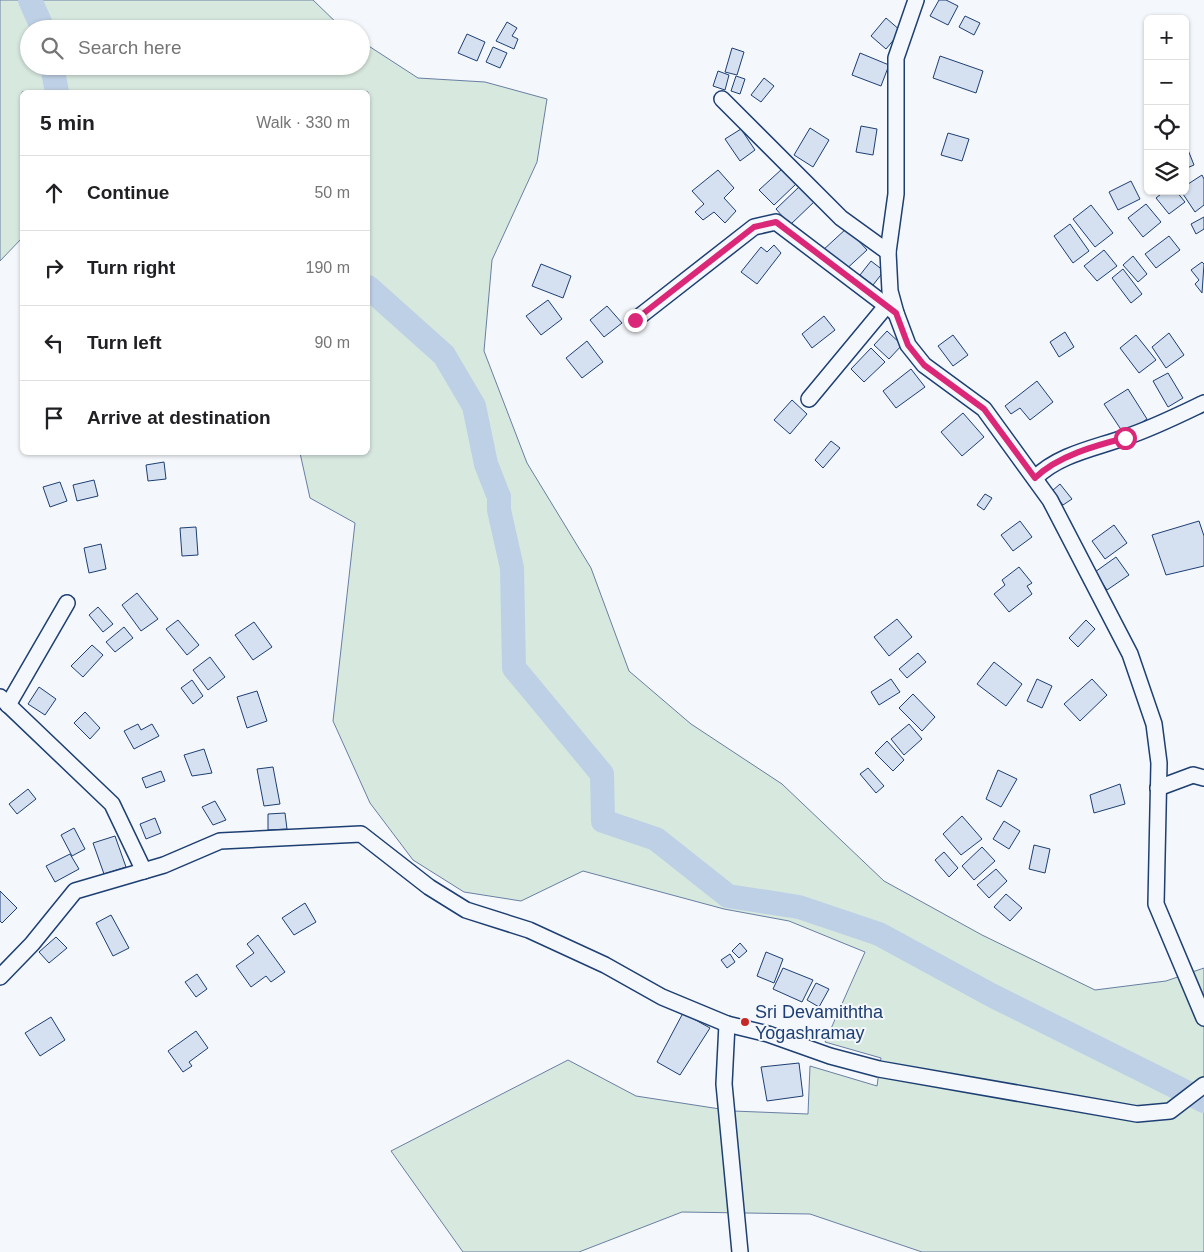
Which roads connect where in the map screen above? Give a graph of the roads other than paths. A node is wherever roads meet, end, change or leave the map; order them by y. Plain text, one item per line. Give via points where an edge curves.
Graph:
1 (916, 0) edge
2 (722, 99) dead end
3 (888, 252) junction
4 (892, 309) junction
5 (635, 320) dead end
6 (810, 399) dead end
7 (1204, 403) edge
8 (1035, 478) junction
9 (67, 603) dead end
10 (4, 701) edge
11 (1204, 778) edge
12 (1158, 788) junction
13 (144, 871) junction
14 (0, 977) edge
15 (1204, 1018) edge
16 (727, 1024) junction
17 (1204, 1085) edge
18 (740, 1252) edge

1 - 3 street via 896,58 896,194
2 - 3 street via 841,218
3 - 4 street
4 - 5 street via 776,222 754,227
4 - 6 street
4 - 8 street via 908,345 924,365 984,409
7 - 8 street via 1125,438 1088,448 1049,467
8 - 12 street via 1050,500 1130,654 1154,724 1159,763
9 - 10 street
10 - 13 street via 112,804
11 - 12 street via 1193,775
12 - 15 street via 1156,904
13 - 14 street via 75,891
13 - 16 street via 220,841 361,834 429,887 466,910 529,930 605,965 662,997
16 - 17 street via 879,1069 1137,1114 1170,1111
16 - 18 street via 724,1084

